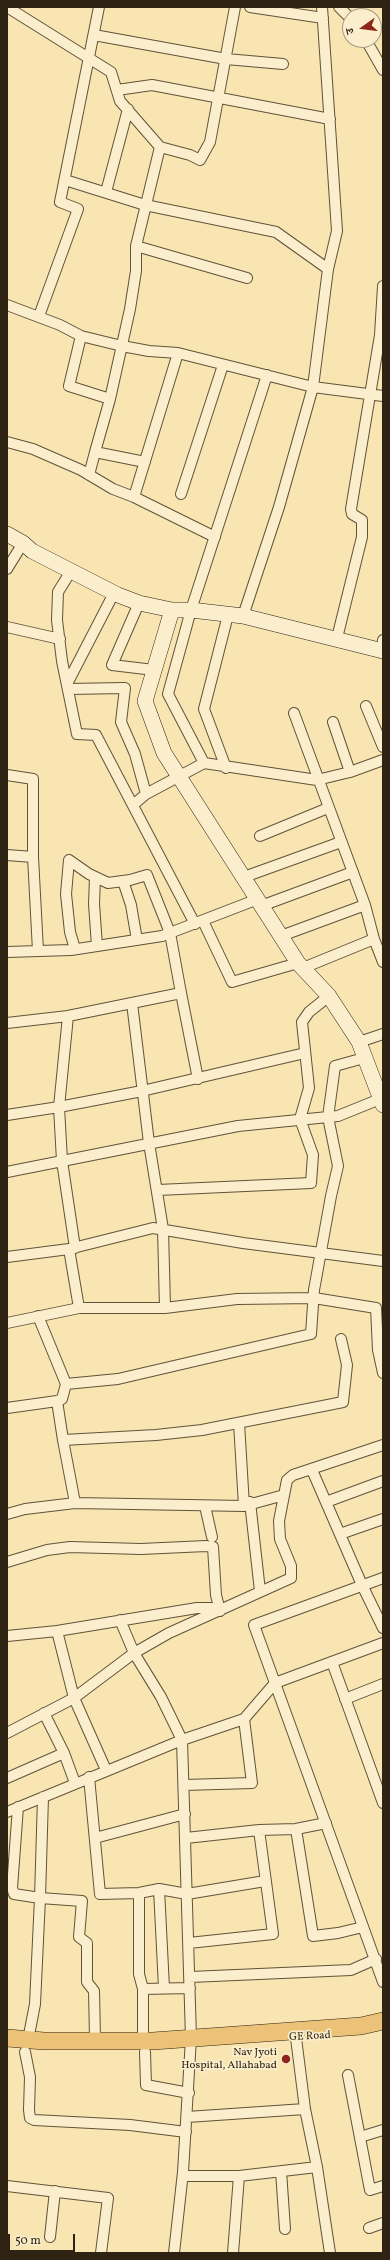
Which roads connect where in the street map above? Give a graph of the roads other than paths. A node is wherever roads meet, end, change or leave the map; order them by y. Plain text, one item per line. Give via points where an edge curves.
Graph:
1 (7, 7) edge
2 (99, 7) edge
3 (235, 7) edge
4 (250, 7) edge
5 (322, 7) edge
6 (323, 18) junction
7 (94, 35) junction
8 (371, 48) edge
9 (89, 59) junction
10 (226, 59) junction
11 (283, 64) dead end
12 (383, 70) edge
13 (117, 90) junction
14 (218, 98) junction
15 (128, 109) junction
16 (330, 119) junction
17 (160, 147) junction
18 (65, 180) junction
19 (106, 192) junction
20 (145, 205) junction
21 (136, 246) junction
22 (328, 270) junction
23 (247, 278) dead end
24 (383, 286) edge
25 (7, 306) edge
26 (39, 316) junction
27 (81, 336) junction
28 (122, 346) junction
29 (178, 353) junction
30 (223, 365) junction
31 (267, 375) junction
32 (313, 387) junction
33 (371, 394) junction
34 (383, 396) edge
35 (110, 399) junction
36 (7, 442) edge
37 (95, 452) junction
38 (145, 462) junction
39 (89, 475) junction
40 (181, 494) dead end
41 (134, 497) junction
42 (7, 534) edge
43 (215, 537) junction
44 (23, 543) junction
45 (7, 569) edge
46 (71, 571) junction
47 (114, 593) junction
48 (139, 603) junction
49 (172, 610) junction
50 (191, 610) junction
51 (236, 615) junction
52 (7, 627) edge
53 (336, 638) junction
54 (60, 639) junction
55 (382, 647) edge
56 (154, 670) junction
57 (68, 686) junction
58 (366, 706) dead end
59 (294, 713) dead end
60 (333, 722) dead end
61 (383, 747) edge
62 (383, 760) edge
63 (204, 763) junction
64 (226, 768) junction
65 (350, 772) junction
66 (7, 775) edge
67 (180, 777) junction
68 (317, 780) junction
69 (146, 794) junction
70 (133, 805) junction
71 (328, 808) junction
72 (260, 836) dead end
73 (341, 842) junction
74 (7, 855) edge
75 (33, 857) junction
76 (353, 872) junction
77 (95, 877) junction
78 (244, 877) junction
79 (123, 881) junction
80 (259, 903) junction
81 (365, 905) junction
82 (199, 922) junction
83 (170, 933) junction
84 (281, 936) junction
85 (374, 939) junction
86 (136, 940) junction
87 (97, 946) junction
88 (75, 950) junction
89 (38, 951) junction
90 (7, 952) edge
91 (383, 962) edge
92 (300, 965) junction
93 (180, 993) junction
94 (329, 996) junction
95 (132, 1003) junction
96 (68, 1016) junction
97 (7, 1023) edge
98 (383, 1034) edge
99 (359, 1042) junction
100 (306, 1053) junction
101 (364, 1058) junction
102 (198, 1079) junction
103 (142, 1090) junction
104 (381, 1102) edge
105 (59, 1107) junction
106 (7, 1115) edge
107 (328, 1117) junction
108 (300, 1119) junction
109 (149, 1143) junction
110 (62, 1161) junction
111 (7, 1172) edge
112 (158, 1190) junction
113 (163, 1229) junction
114 (72, 1249) junction
115 (321, 1252) junction
116 (7, 1257) edge
117 (383, 1261) edge
118 (314, 1298) junction
119 (79, 1308) junction
120 (165, 1308) junction
121 (38, 1316) junction
122 (7, 1323) edge
123 (341, 1338) dead end
124 (383, 1374) edge
125 (66, 1384) junction
126 (57, 1401) junction
127 (7, 1408) edge
128 (239, 1423) junction
129 (63, 1440) junction
130 (383, 1445) edge
131 (312, 1470) junction
132 (383, 1481) edge
133 (284, 1496) junction
134 (326, 1502) junction
135 (75, 1503) junction
136 (247, 1504) junction
137 (205, 1506) junction
138 (7, 1514) edge
139 (383, 1519) edge
140 (340, 1534) junction
141 (212, 1537) dead end
142 (7, 1562) edge
143 (383, 1578) edge
144 (362, 1586) junction
145 (260, 1591) junction
146 (220, 1611) junction
147 (120, 1620) junction
148 (383, 1628) edge
149 (57, 1631) junction
150 (7, 1636) edge
151 (383, 1643) edge
152 (134, 1653) junction
153 (332, 1662) junction
154 (275, 1683) junction
155 (383, 1685) edge
156 (74, 1698) junction
157 (345, 1698) junction
158 (44, 1713) junction
159 (244, 1719) junction
160 (7, 1733) edge
161 (182, 1740) junction
162 (64, 1753) junction
163 (106, 1770) junction
164 (89, 1777) junction
165 (7, 1778) edge
166 (75, 1783) junction
167 (184, 1785) junction
168 (43, 1797) junction
169 (383, 1803) edge
170 (18, 1807) junction
171 (7, 1812) edge
172 (185, 1814) junction
173 (326, 1823) junction
174 (296, 1829) junction
175 (259, 1830) junction
176 (95, 1838) junction
177 (186, 1838) junction
178 (265, 1881) junction
179 (159, 1888) junction
180 (139, 1893) junction
181 (187, 1894) junction
182 (40, 1898) junction
183 (363, 1927) junction
184 (189, 1944) junction
185 (378, 1955) edge
186 (190, 1977) junction
187 (383, 1982) edge
188 (164, 1988) junction
189 (190, 1988) junction
190 (143, 1989) junction
191 (383, 2020) edge
192 (383, 2029) edge
193 (29, 2035) dead end
194 (143, 2037) dead end
195 (7, 2038) edge
196 (95, 2038) dead end
197 (296, 2038) junction
198 (190, 2043) junction
199 (7, 2044) edge
200 (25, 2052) dead end
201 (145, 2052) dead end
202 (348, 2075) dead end
203 (189, 2093) junction
204 (305, 2109) junction
205 (187, 2117) junction
206 (383, 2130) edge
207 (186, 2132) junction
208 (360, 2138) junction
209 (317, 2167) junction
210 (281, 2171) junction
211 (182, 2176) junction
212 (239, 2176) junction
213 (7, 2186) edge
214 (383, 2186) edge
215 (55, 2191) junction
216 (383, 2222) edge
217 (369, 2228) dead end
218 (285, 2229) dead end
219 (50, 2237) dead end
220 (101, 2253) edge
221 (174, 2253) edge
222 (233, 2253) edge
223 (330, 2253) edge

1 - 9 street
2 - 7 street
3 - 10 street
4 - 6 street
5 - 6 street
6 - 16 street
7 - 9 street
7 - 10 street
8 - 12 street
9 - 13 street via 111,72
9 - 18 street
10 - 11 street
10 - 14 street
13 - 14 street via 152,85
13 - 15 street via 120,101
14 - 16 street
14 - 17 street via 210,142 200,160
15 - 17 street
15 - 19 street
16 - 22 street via 338,232
17 - 20 street
18 - 19 street
18 - 26 street via 60,202 78,209
19 - 20 street
20 - 21 street
20 - 22 street via 276,232
21 - 23 street
21 - 28 street via 136,271
22 - 32 street
24 - 33 street via 380,335
25 - 26 street
26 - 27 street
27 - 28 street
27 - 35 street via 69,386
28 - 29 street via 149,352
28 - 35 street
29 - 30 street
29 - 38 street
30 - 31 street
30 - 40 street
31 - 32 street
31 - 43 street
32 - 33 street
32 - 51 street via 279,508
33 - 34 street
33 - 53 street via 350,509 352,514 362,520 362,537
35 - 37 street
36 - 39 street via 33,449
37 - 38 street
37 - 39 street
38 - 41 street
39 - 41 street via 113,489
41 - 43 street
42 - 44 street
43 - 50 street
44 - 45 street
44 - 46 street via 32,551
46 - 47 street
46 - 54 street via 58,592 57,620
47 - 48 street
47 - 57 street
48 - 49 street
48 - 56 street via 112,665
49 - 50 street
49 - 56 street
50 - 51 street
50 - 63 street via 168,694
51 - 53 street
51 - 64 street via 204,709
52 - 54 street
53 - 55 street
54 - 57 street
56 - 67 street via 145,701 164,752
57 - 69 street via 125,688 121,722 136,754
57 - 70 street via 77,734 96,735
58 - 61 street
59 - 68 street
60 - 65 street
62 - 65 street
63 - 64 street
63 - 67 street
64 - 68 street
65 - 68 street
66 - 75 street via 33,779
67 - 69 street
67 - 78 street
68 - 71 street
69 - 70 street
70 - 82 street
71 - 72 street
71 - 73 street
73 - 76 street
73 - 78 street
74 - 75 street
75 - 89 street
76 - 80 street
76 - 81 street
77 - 79 street via 108,883
77 - 87 street
77 - 88 street via 69,860 66,894 70,932
78 - 80 street
79 - 83 street via 147,875
79 - 86 street via 131,905
80 - 82 street
80 - 84 street
81 - 84 street
81 - 85 street
82 - 83 street
82 - 92 street via 232,982
83 - 86 street
83 - 93 street
84 - 92 street
85 - 91 street
85 - 92 street
86 - 87 street
87 - 88 street
88 - 89 street
89 - 90 street
92 - 94 street
93 - 95 street
93 - 102 street
94 - 99 street
94 - 100 street via 309,1012 302,1022
95 - 96 street
95 - 103 street
96 - 97 street
96 - 105 street
98 - 99 street
99 - 101 street
100 - 102 street
100 - 108 street via 309,1088
101 - 104 street
101 - 107 street via 335,1066
102 - 103 street
103 - 105 street
103 - 109 street
104 - 107 street
105 - 106 street
105 - 110 street
107 - 108 street
107 - 115 street via 338,1166
108 - 109 street via 238,1126
108 - 112 street via 313,1155 311,1182
109 - 110 street
109 - 112 street
110 - 111 street
110 - 114 street
112 - 113 street
113 - 114 street via 153,1228
113 - 115 street via 243,1244
113 - 120 street
114 - 116 street
114 - 119 street
115 - 117 street
115 - 118 street
118 - 120 street via 237,1299
118 - 124 street via 376,1308 378,1350
118 - 125 street via 311,1334 118,1380
119 - 120 street
119 - 121 street
121 - 122 street
121 - 125 street
123 - 128 street via 347,1364 343,1402
125 - 126 street via 62,1399
126 - 127 street
126 - 129 street
128 - 129 street via 156,1435
128 - 136 street
129 - 135 street
130 - 131 street
131 - 133 street via 293,1475 287,1480
131 - 134 street
132 - 134 street
133 - 136 street
133 - 145 street via 279,1521 280,1539 290,1566 290,1578
134 - 140 street
135 - 137 street
135 - 138 street via 25,1508
136 - 137 street
136 - 145 street
137 - 141 street
139 - 140 street
140 - 144 street
142 - 146 street via 47,1550 70,1547 212,1547
143 - 144 street
144 - 148 street
144 - 154 street via 254,1625
145 - 146 street
146 - 147 street via 198,1608
146 - 152 street via 169,1633
147 - 149 street
147 - 152 street
149 - 150 street
149 - 156 street
151 - 153 street
152 - 156 street
152 - 161 street via 161,1697
153 - 154 street
153 - 157 street
154 - 159 street
154 - 173 street
155 - 157 street
156 - 158 street
156 - 163 street
157 - 169 street
158 - 160 street
158 - 162 street
159 - 161 street
159 - 167 street via 252,1783
161 - 163 street
161 - 167 street
162 - 165 street
162 - 166 street
163 - 164 street
164 - 166 street
164 - 176 street
166 - 168 street
167 - 172 street
168 - 170 street
168 - 182 street
170 - 171 street
170 - 182 street via 12,1888 14,1894
172 - 176 street
172 - 177 street
173 - 174 street
173 - 183 street
174 - 175 street
174 - 183 street via 313,1936
175 - 177 street
175 - 178 street
176 - 180 street via 100,1894
177 - 181 street
178 - 181 street
178 - 184 street via 274,1934
179 - 180 street
179 - 181 street
179 - 188 street
180 - 190 street via 139,1974
181 - 184 street
182 - 193 street via 35,2004
182 - 196 street via 82,1901 79,1937 87,1943 87,1982 94,1991
183 - 185 street
184 - 186 street
185 - 186 street via 351,1970
185 - 187 street
186 - 189 street
188 - 189 street
188 - 190 street
189 - 198 street
190 - 194 street
191 - 198 main road, GE Road via 361,2026
192 - 197 main road, GE Road via 363,2034
195 - 198 main road
197 - 198 main road, GE Road
197 - 204 street
198 - 199 main road via 86,2047
198 - 203 street
200 - 207 street via 30,2077 30,2118 34,2120 130,2125
201 - 203 street via 146,2085
202 - 208 street
203 - 205 street
204 - 205 street
204 - 209 street
205 - 207 street
206 - 208 street
207 - 211 street
208 - 214 street via 370,2190
209 - 210 street
209 - 223 street
210 - 212 street
210 - 218 street
211 - 212 street
211 - 221 street
212 - 222 street
213 - 215 street
215 - 219 street
215 - 220 street via 108,2198
216 - 217 street

